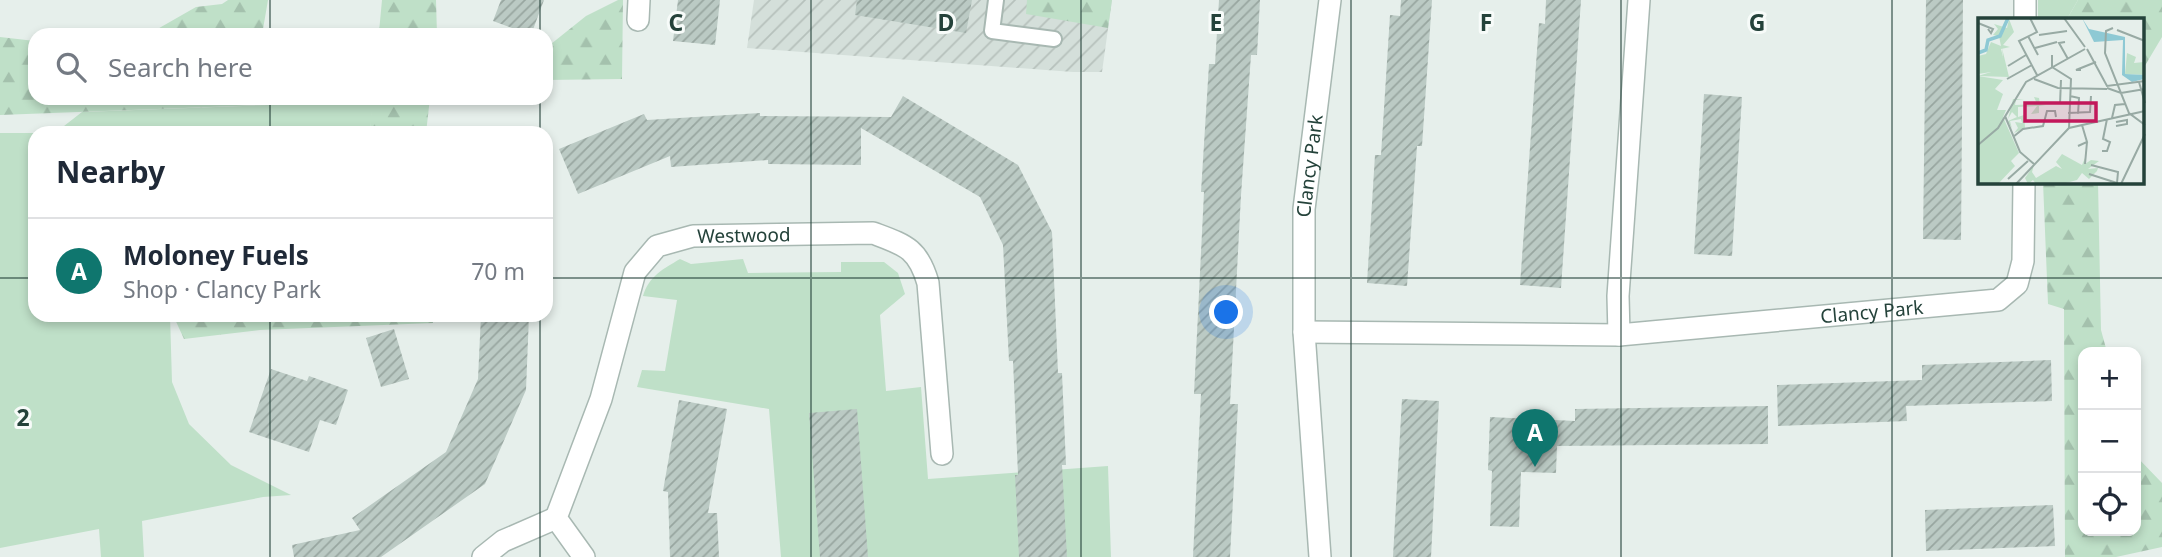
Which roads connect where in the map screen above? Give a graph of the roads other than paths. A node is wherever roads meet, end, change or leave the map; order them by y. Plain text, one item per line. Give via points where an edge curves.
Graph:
1 (996, 0) edge
2 (1330, 0) edge
3 (1639, 0) edge
4 (2025, 0) edge
5 (2025, 18) edge
6 (1054, 39) dead end
7 (2024, 184) edge
8 (1304, 332) junction
9 (1619, 335) junction
10 (942, 454) dead end
11 (556, 519) junction
12 (483, 557) edge
13 (584, 557) edge
14 (1320, 557) edge

1 - 6 lane via 992,31
2 - 8 street, Clancy Park via 1304,209
3 - 9 street
4 - 5 street
7 - 9 street, Clancy Park via 2023,261 2017,284 1998,300
8 - 9 street, Clancy Park
8 - 14 street, Clancy Park
10 - 11 street, Westwood via 928,283 922,261 900,243 873,233 693,236 657,246 635,272 601,399
11 - 12 street via 503,541
11 - 13 street

